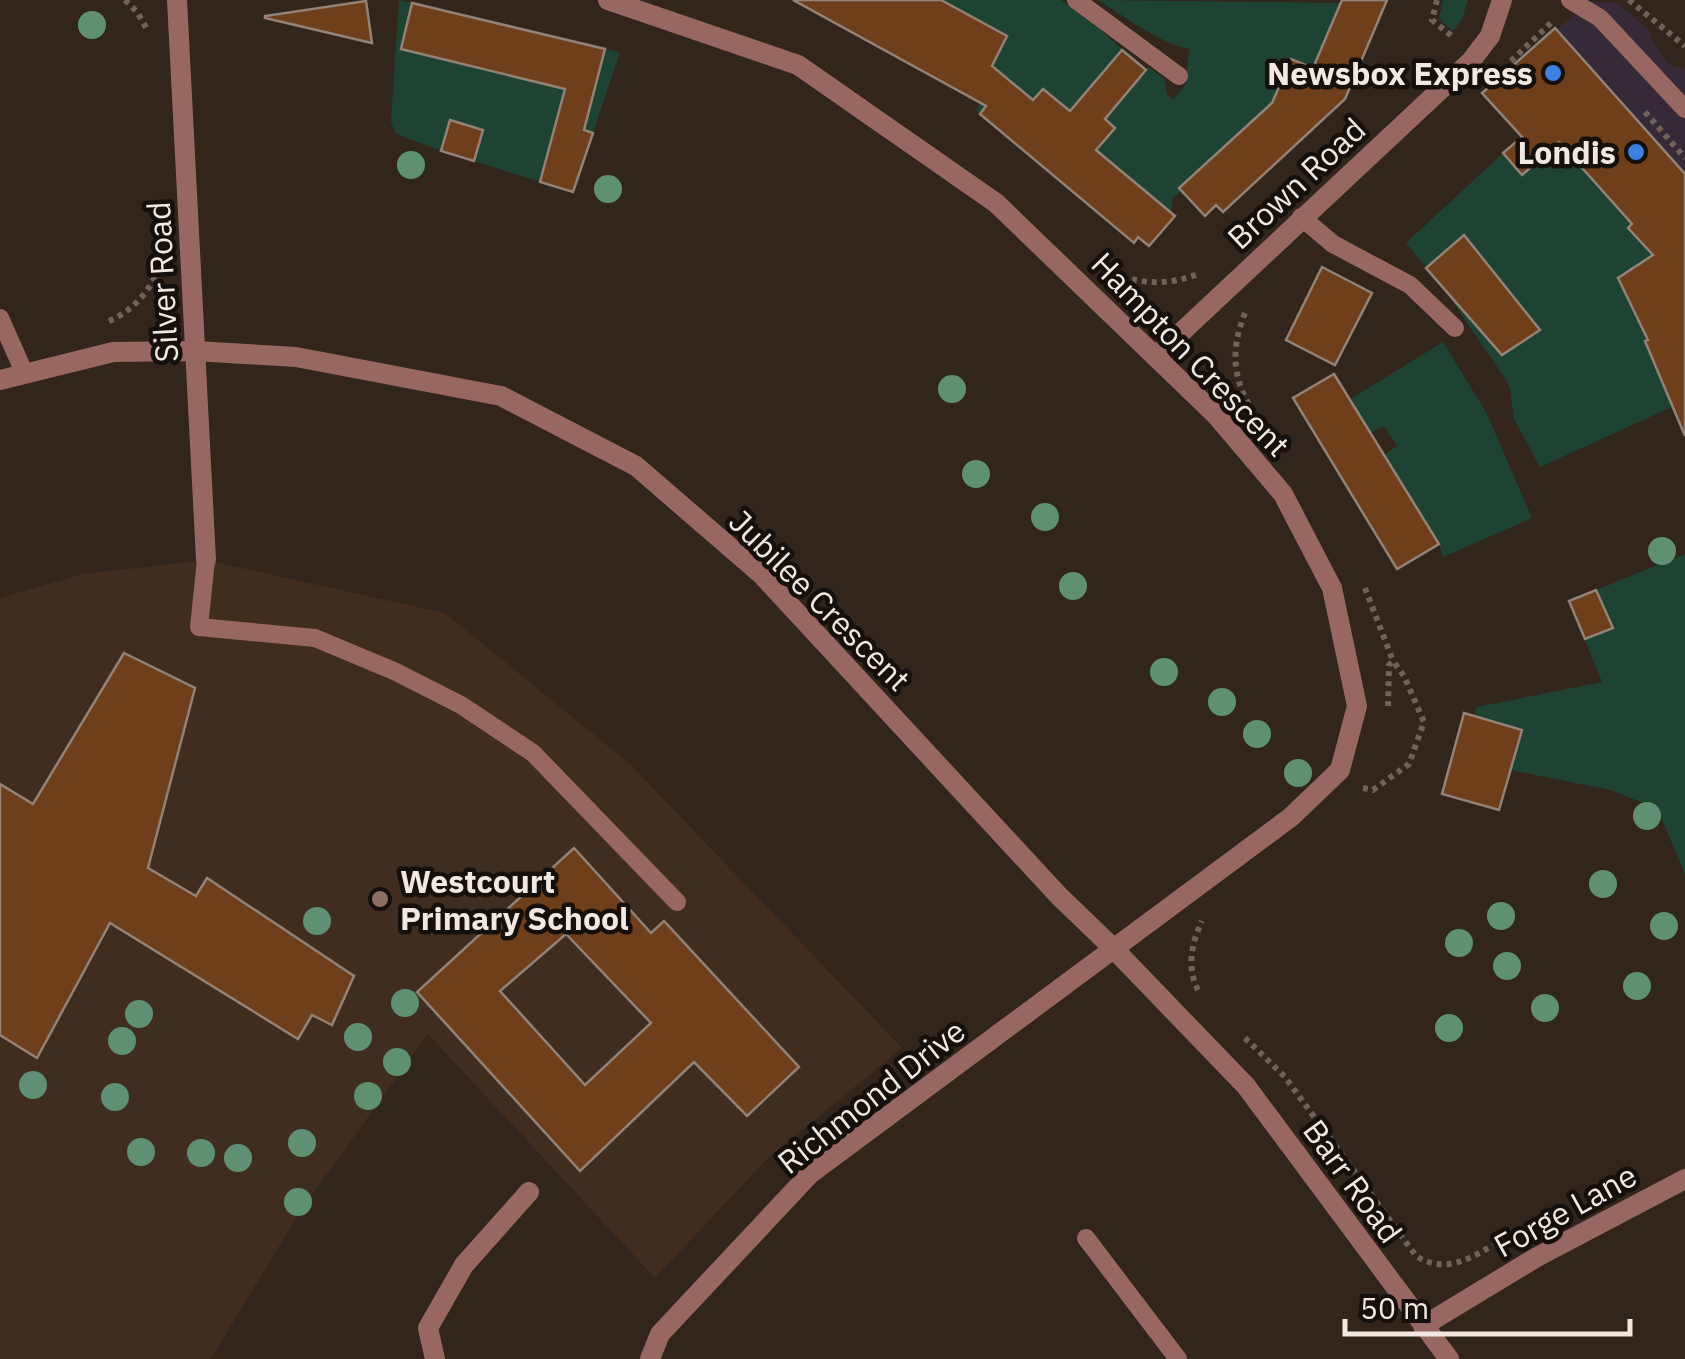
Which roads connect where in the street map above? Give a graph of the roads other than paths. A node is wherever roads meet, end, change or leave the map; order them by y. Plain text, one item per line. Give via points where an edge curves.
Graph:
1 (177, 0) edge
2 (608, 0) edge
3 (1076, 0) edge
4 (1502, 0) edge
5 (1570, 0) edge
6 (1179, 76) dead end
7 (1685, 109) edge
8 (1301, 217) junction
9 (0, 318) edge
10 (1454, 328) dead end
11 (195, 351) junction
12 (1156, 356) junction
13 (24, 372) junction
14 (0, 380) edge
15 (206, 560) joint
16 (676, 902) dead end
17 (1112, 947) junction
18 (1246, 1086) joint
19 (1685, 1179) edge
20 (529, 1192) dead end
21 (1086, 1238) dead end
22 (1422, 1326) junction
23 (435, 1359) edge
24 (650, 1359) edge
25 (1178, 1359) edge
26 (1449, 1359) edge

1 - 11 street, Silver Road
2 - 12 street, Hampton Crescent via 798,65 996,202
3 - 6 lane
4 - 8 street, Brown Road via 1490,36 1471,61
5 - 7 lane via 1600,18
8 - 10 lane via 1333,244 1410,285
8 - 12 street, Brown Road
9 - 13 lane
11 - 13 street, Jubilee Crescent via 113,352
11 - 15 street, Silver Road
11 - 17 street, Jubilee Crescent via 296,357 501,396 636,466 762,575
12 - 17 street, Hampton Crescent via 1283,494 1332,588 1357,706 1340,770 1291,817
13 - 14 street, Jubilee Crescent
15 - 16 lane via 199,627 315,638 461,705 533,753
17 - 18 street, Jubilee Crescent
17 - 24 street, Richmond Drive via 810,1174 660,1334
18 - 22 street, Barr Road
19 - 22 street, Forge Lane
20 - 23 street via 464,1264 428,1328
21 - 25 lane
22 - 26 street, Barr Road

